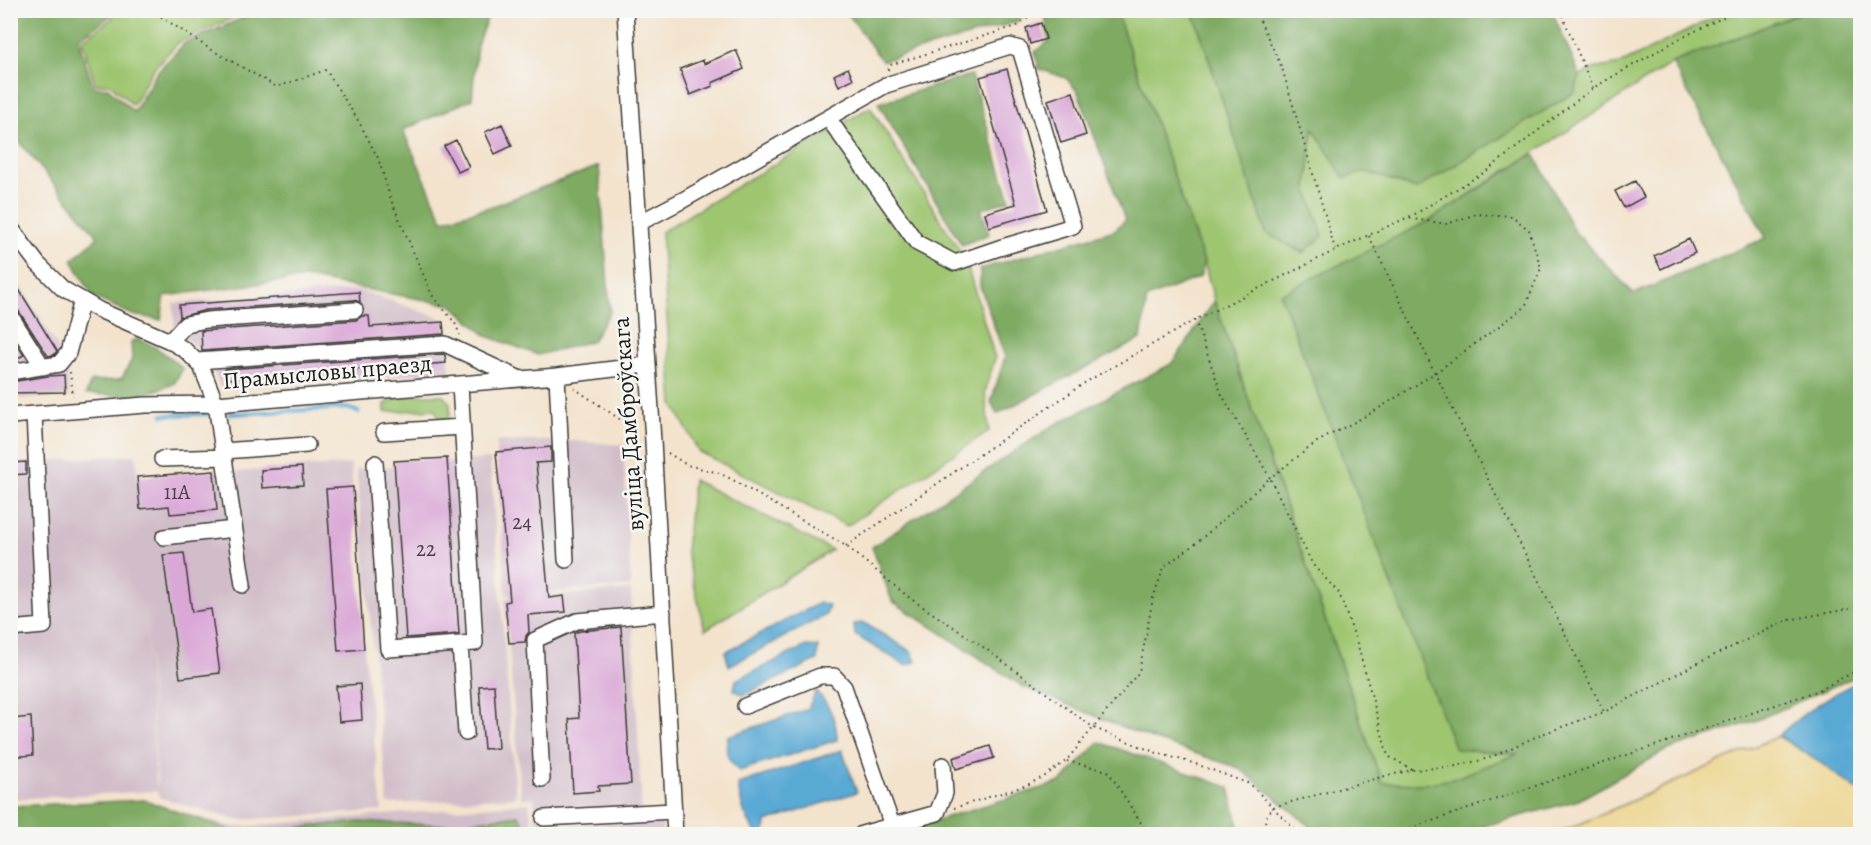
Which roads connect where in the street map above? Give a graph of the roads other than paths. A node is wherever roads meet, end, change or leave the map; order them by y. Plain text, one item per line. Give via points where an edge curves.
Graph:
1 (625, 10) edge
2 (828, 118) junction
3 (639, 222) junction
4 (10, 227) edge
5 (17, 250) edge
6 (81, 300) junction
7 (355, 310) dead end
8 (10, 315) edge
9 (170, 341) junction
10 (197, 361) junction
11 (646, 365) junction
12 (43, 367) junction
13 (10, 372) edge
14 (556, 376) junction
15 (521, 380) junction
16 (460, 384) junction
17 (216, 404) junction
18 (34, 414) junction
19 (10, 416) edge
20 (462, 427) junction
21 (384, 432) dead end
22 (307, 445) dead end
23 (224, 454) junction
24 (162, 459) dead end
25 (375, 463) dead end
26 (234, 529) junction
27 (164, 537) dead end
28 (566, 560) dead end
29 (243, 585) dead end
30 (663, 614) junction
31 (10, 629) edge
32 (460, 644) junction
33 (745, 706) dead end
34 (466, 733) dead end
35 (943, 765) dead end
36 (542, 779) dead end
37 (673, 811) junction
38 (544, 818) dead end
39 (892, 825) junction
40 (675, 834) edge
41 (862, 834) edge

1 - 3 street, вуліца Дамброўскага
2 - 2 street via 886,85 1010,46 1020,49 1073,226 955,263 917,243
2 - 3 street
3 - 11 street, вуліца Дамброўскага
4 - 5 street
5 - 6 street
6 - 9 street
6 - 12 street via 68,352 59,364
7 - 9 street via 207,320 186,324
8 - 12 street
9 - 10 street
10 - 15 street via 445,344
10 - 17 street
11 - 14 street, Прамысловы праезд
11 - 30 street, вуліца Дамброўскага
12 - 13 street
14 - 15 street, Прамысловы праезд
14 - 28 street
15 - 16 street, Прамысловы праезд
16 - 17 street, Прамысловы праезд
16 - 20 street
17 - 18 street, Прамысловы праезд
17 - 23 street
18 - 19 street, Прамысловы праезд
18 - 31 street via 44,626
20 - 21 street
20 - 32 street via 475,644
22 - 23 street
23 - 24 street
23 - 26 street
25 - 32 street via 388,649
26 - 27 street
26 - 29 street
30 - 36 street via 577,621 535,640
30 - 37 street, вуліца Дамброўскага
32 - 34 street
33 - 39 street via 820,676 834,676 844,687
35 - 39 street via 945,793 937,813
37 - 38 street
37 - 40 street, вуліца Дамброўскага
39 - 41 street

